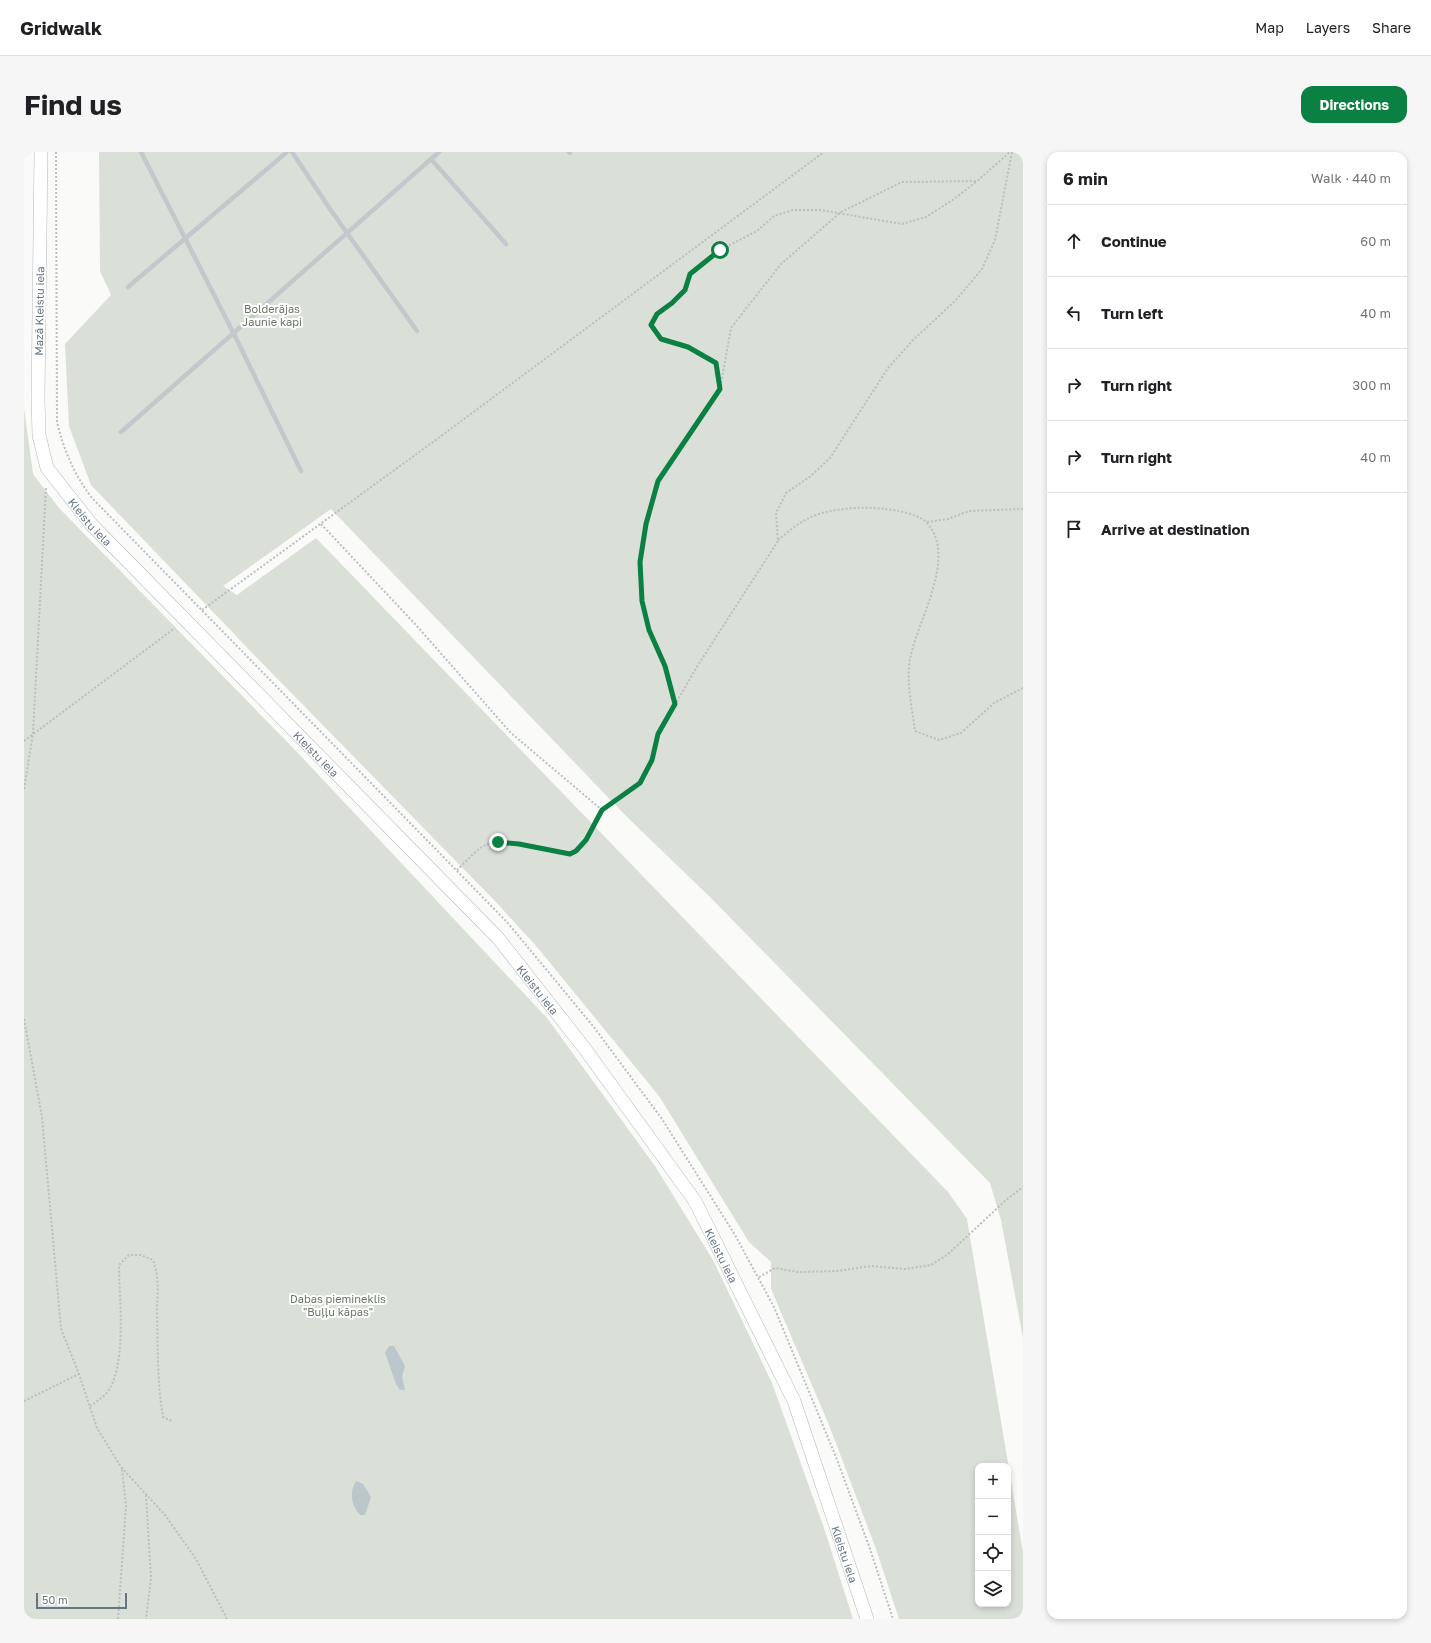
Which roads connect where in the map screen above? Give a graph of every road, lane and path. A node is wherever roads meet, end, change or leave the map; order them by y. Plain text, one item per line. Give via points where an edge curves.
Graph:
1 (41, 152) edge
2 (141, 152) edge
3 (287, 152) edge
4 (292, 152) edge
5 (439, 152) edge
6 (824, 152) edge
7 (1011, 152) edge
8 (431, 159) junction
9 (977, 181) junction
10 (842, 212) junction
11 (348, 233) junction
12 (186, 239) junction
13 (506, 244) dead end
14 (128, 287) dead end
15 (417, 331) dead end
16 (233, 332) junction
17 (720, 389) junction
18 (121, 432) dead end
19 (47, 468) junction
20 (301, 471) dead end
21 (1023, 509) edge
22 (927, 522) junction
23 (321, 524) junction
24 (778, 541) junction
25 (202, 610) dead end
26 (186, 620) junction
27 (1023, 688) edge
28 (675, 704) junction
29 (33, 734) junction
30 (24, 740) edge
31 (24, 789) edge
32 (602, 810) junction
33 (457, 870) dead end
34 (24, 1019) edge
35 (1023, 1187) edge
36 (759, 1276) dead end
37 (79, 1374) junction
38 (24, 1401) edge
39 (90, 1406) junction
40 (172, 1421) dead end
41 (121, 1467) junction
42 (146, 1494) junction
43 (118, 1619) edge
44 (146, 1619) edge
45 (227, 1619) edge
46 (867, 1619) edge

1 - 19 main road, Mazā Kleistu iela via 38,399 39,435
2 - 12 lane
3 - 12 lane
4 - 11 lane
5 - 8 lane
6 - 23 path
7 - 9 path
7 - 24 path via 995,240 982,269 955,301 913,340 888,368 830,458 811,476 786,493 776,513
8 - 11 lane
8 - 13 lane
9 - 10 path via 902,182
9 - 10 path via 926,217 902,224
10 - 17 path via 781,264 731,328
10 - 17 path via 793,210 774,216 757,231 720,250 690,274 685,290 657,314 651,325 661,339 688,347 716,363
11 - 15 lane
11 - 16 lane
12 - 14 lane
12 - 16 lane
16 - 18 lane
16 - 20 lane
17 - 28 path via 658,481 646,524 640,562 642,601 649,630 665,666
19 - 26 main road, Kleistu iela via 91,524
19 - 29 path
21 - 22 path via 969,511 948,519
22 - 24 path via 903,511 865,506 808,518
22 - 27 path via 938,543 938,571 910,659 910,696 915,731 939,740 961,733 994,703
23 - 25 path
23 - 32 path via 416,625 511,733
24 - 28 path
26 - 29 path
26 - 46 main road, Kleistu iela via 498,938 585,1049 695,1201 794,1401
28 - 32 path via 658,734 652,760 640,783
29 - 30 path
29 - 31 path
32 - 33 path via 586,840 570,854 498,842 483,846
34 - 37 path via 42,1117 61,1329
35 - 36 path via 948,1255 930,1265 905,1269 871,1266 837,1271 798,1272 775,1268
37 - 38 path
37 - 39 path
39 - 40 path via 105,1394 116,1372 121,1345 119,1265 129,1255 141,1254 154,1260 158,1276 159,1397 163,1417
39 - 41 path via 97,1428
41 - 42 path
41 - 43 path via 126,1506
42 - 44 path via 151,1578
42 - 45 path via 165,1515 196,1560

